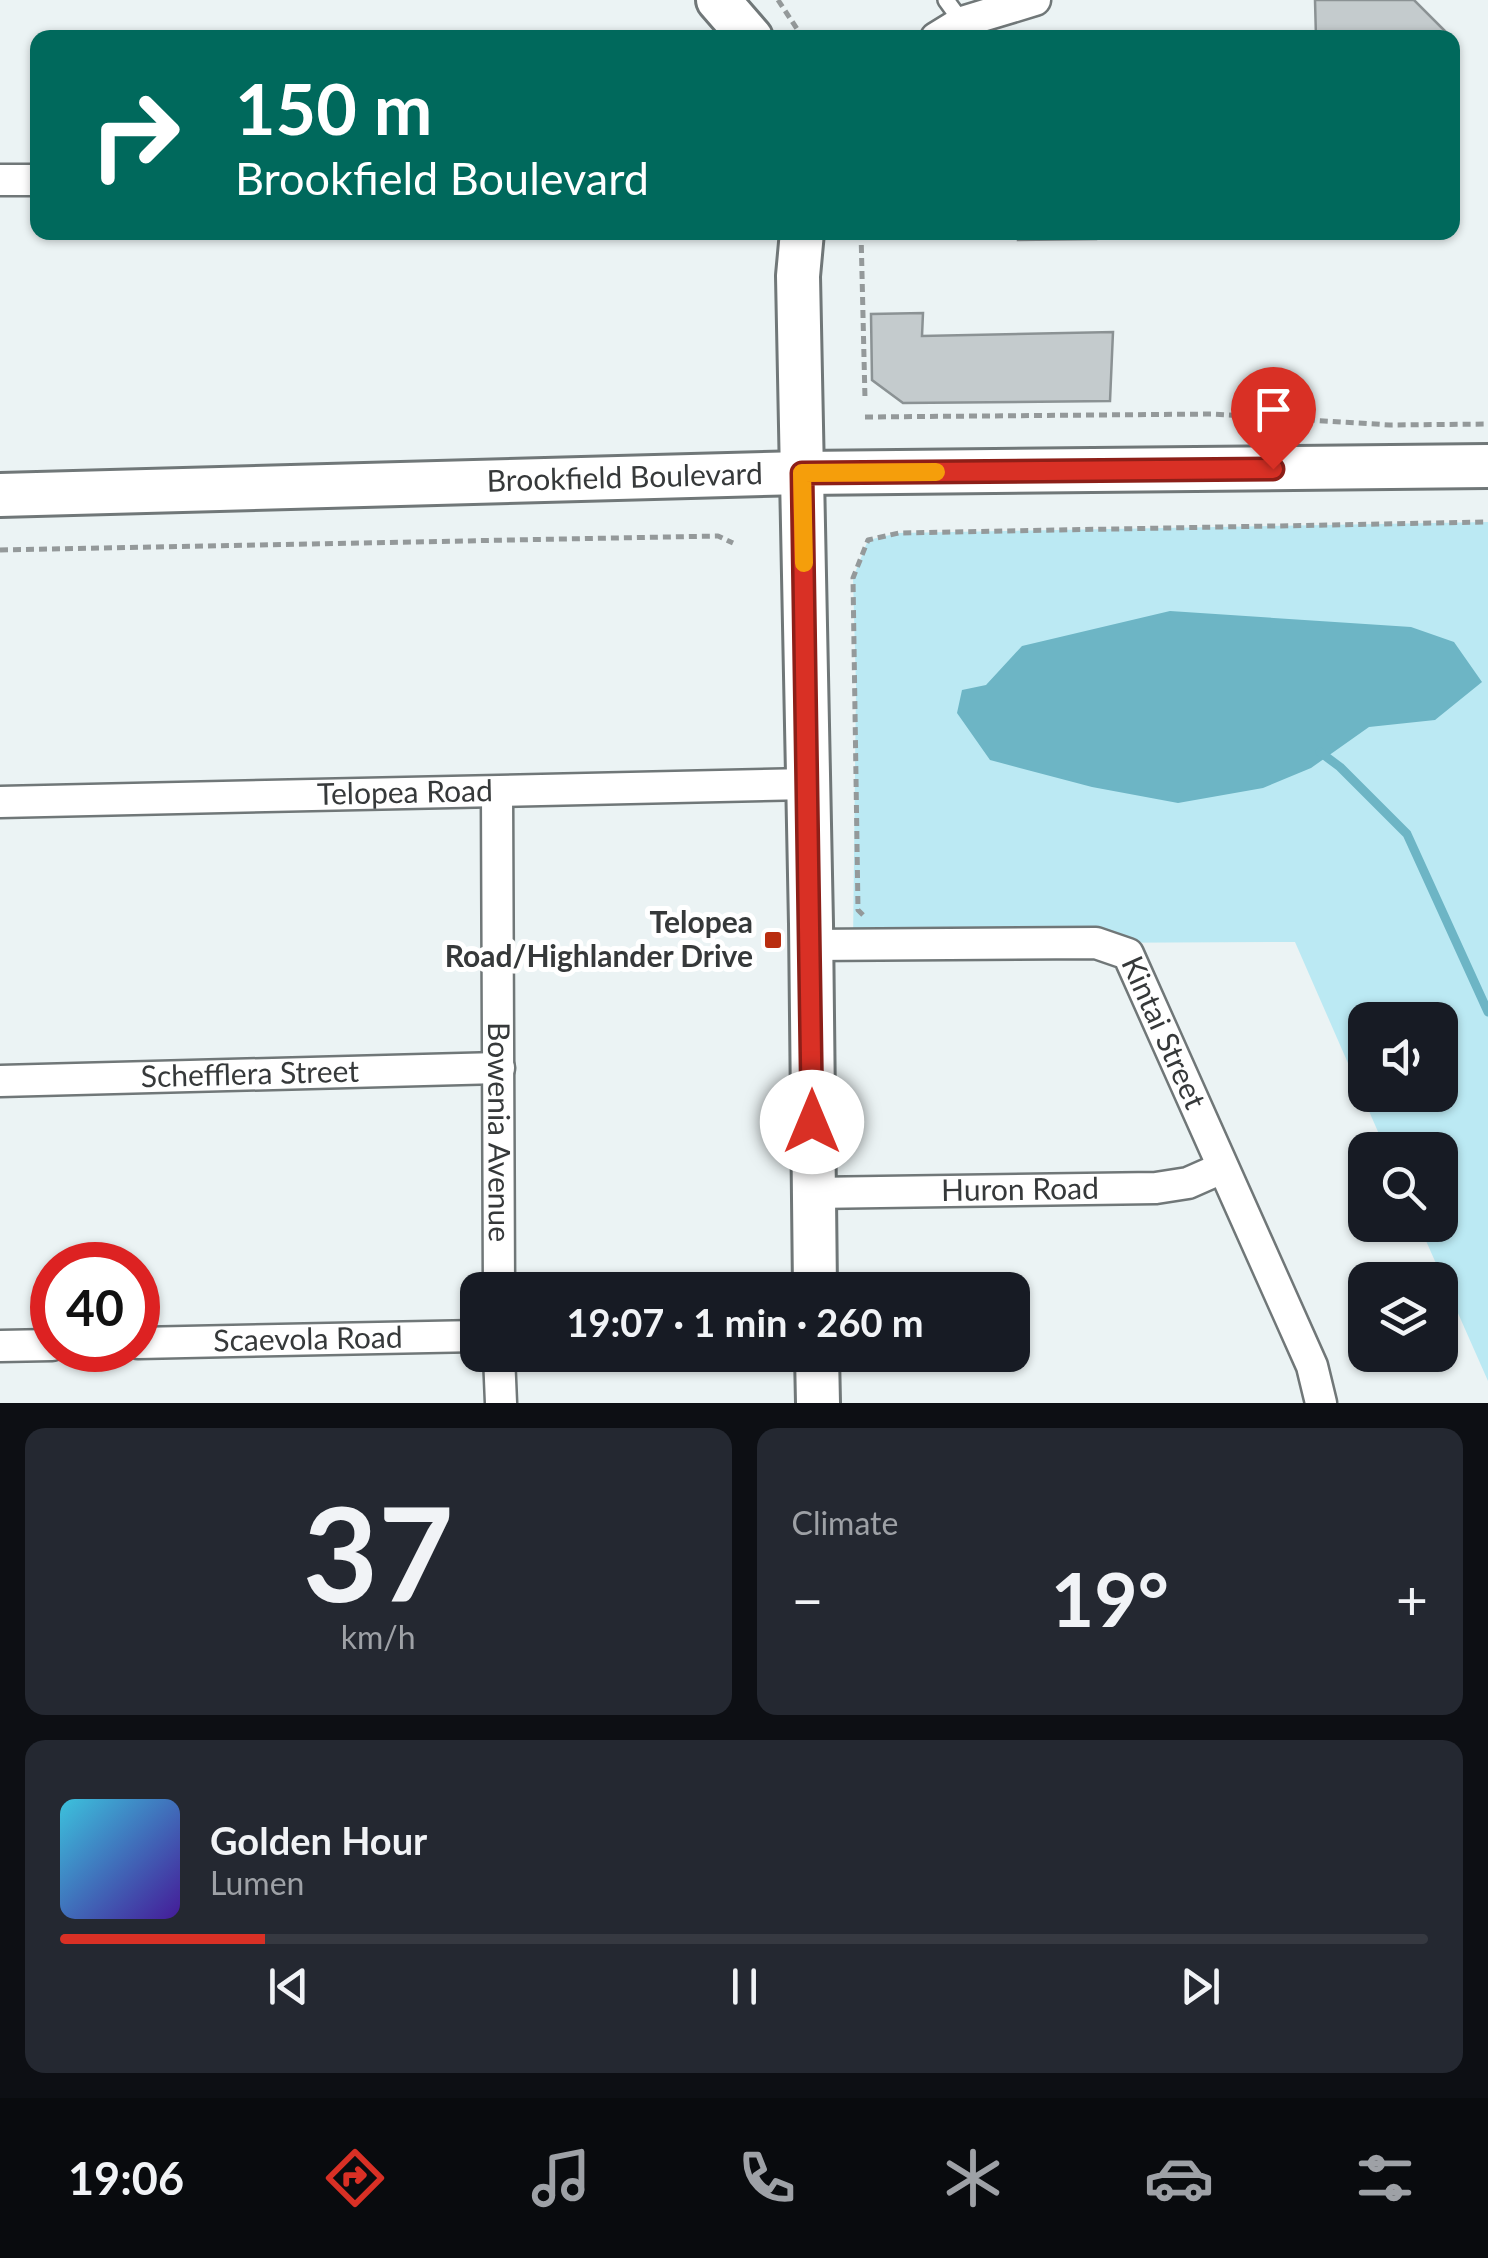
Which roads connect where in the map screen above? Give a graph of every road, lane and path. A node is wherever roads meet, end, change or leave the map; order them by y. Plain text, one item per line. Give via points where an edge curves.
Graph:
1 (716, 0) edge
2 (778, 0) edge
3 (1035, 0) edge
4 (956, 15) edge
5 (728, 30) edge
6 (744, 30) edge
7 (798, 30) edge
8 (0, 180) edge
9 (30, 180) edge
10 (790, 240) edge
11 (801, 240) edge
12 (861, 240) edge
13 (798, 276) junction
14 (865, 399) dead end
15 (865, 417) dead end
16 (1488, 424) edge
17 (1488, 466) edge
18 (802, 473) junction
19 (0, 495) edge
20 (1488, 522) edge
21 (733, 542) dead end
22 (0, 550) edge
23 (808, 784) junction
24 (497, 792) junction
25 (0, 802) edge
26 (872, 944) junction
27 (812, 945) junction
28 (498, 1068) junction
29 (0, 1080) edge
30 (1222, 1168) junction
31 (812, 1193) junction
32 (499, 1272) edge
33 (814, 1272) edge
34 (460, 1336) edge
35 (160, 1343) edge
36 (30, 1345) edge
37 (0, 1346) edge
38 (501, 1372) edge
39 (817, 1372) edge
40 (502, 1403) edge
41 (818, 1403) edge
42 (1321, 1403) edge

1 - 5 street
1 - 6 street
2 - 7 path
3 - 4 street
8 - 9 street
10 - 13 street
11 - 13 street
12 - 14 path
13 - 18 street
15 - 16 path via 1214,414
17 - 18 street, Brookfield Boulevard
18 - 19 street, Brookfield Boulevard
18 - 23 street
20 - 26 path via 898,533 868,540 853,578 858,910 870,921
21 - 22 path via 718,536
23 - 24 street, Telopea Road
23 - 27 street
24 - 25 street, Telopea Road
24 - 28 street, Bowenia Avenue
26 - 27 street, Kintai Street
26 - 30 street, Kintai Street via 1096,943 1128,954
27 - 31 street
28 - 29 street, Schefflera Street
28 - 32 street, Bowenia Avenue
30 - 31 street, Huron Road via 1156,1188
30 - 42 street, Kintai Street via 1312,1366
31 - 33 street
34 - 35 street, Scaevola Road
36 - 37 street
38 - 40 street
39 - 41 street

